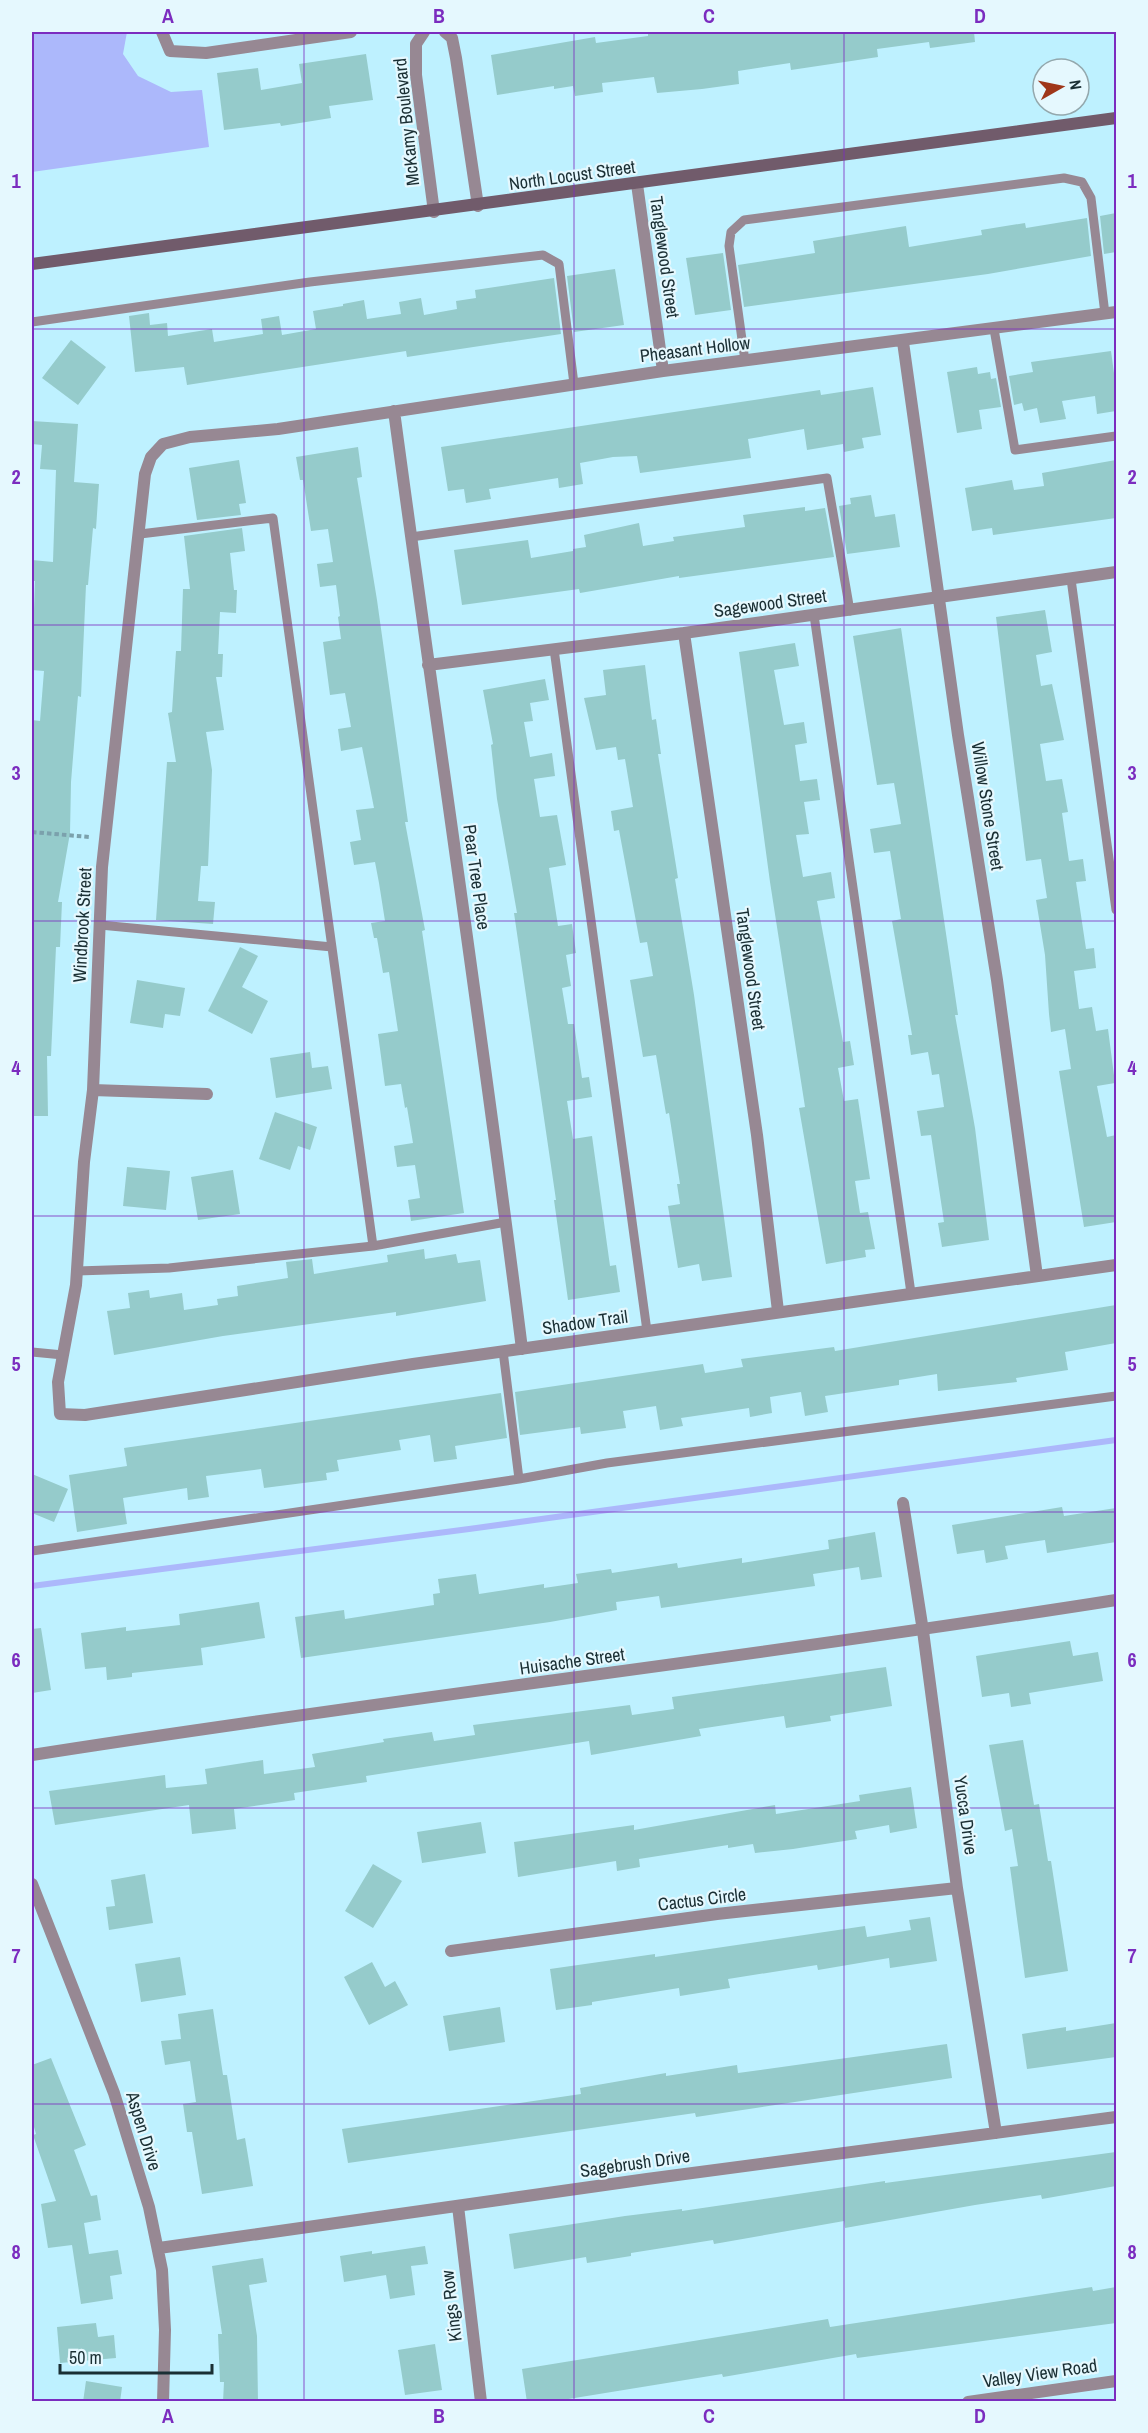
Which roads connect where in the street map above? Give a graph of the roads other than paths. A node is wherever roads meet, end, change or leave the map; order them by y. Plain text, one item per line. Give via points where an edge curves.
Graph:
1 (162, 32) edge
2 (351, 32) edge
3 (424, 32) edge
4 (444, 32) edge
5 (1116, 118) edge
6 (637, 184) junction
7 (478, 206) junction
8 (434, 212) junction
9 (32, 264) edge
10 (1111, 313) edge
11 (32, 322) edge
12 (994, 329) junction
13 (903, 342) junction
14 (745, 361) junction
15 (663, 371) junction
16 (574, 384) junction
17 (394, 411) junction
18 (1116, 436) edge
19 (163, 444) joint
20 (140, 534) junction
21 (411, 537) junction
22 (1116, 572) edge
23 (1071, 579) junction
24 (940, 598) junction
25 (849, 610) junction
26 (814, 615) junction
27 (684, 633) junction
28 (554, 649) junction
29 (428, 665) junction
30 (1116, 910) edge
31 (100, 925) junction
32 (332, 947) junction
33 (93, 1090) junction
34 (207, 1094) dead end
35 (506, 1222) junction
36 (373, 1246) junction
37 (1116, 1265) edge
38 (76, 1271) junction
39 (1037, 1276) junction
40 (911, 1293) junction
41 (778, 1311) junction
42 (647, 1331) junction
43 (522, 1349) junction
44 (32, 1352) edge
45 (503, 1352) junction
46 (63, 1355) junction
47 (1116, 1396) edge
48 (60, 1414) joint
49 (519, 1479) junction
50 (903, 1503) dead end
51 (32, 1551) edge
52 (1116, 1600) edge
53 (924, 1631) junction
54 (32, 1755) edge
55 (32, 1884) edge
56 (957, 1888) junction
57 (451, 1951) dead end
58 (1116, 2118) edge
59 (996, 2133) junction
60 (458, 2206) junction
61 (159, 2248) junction
62 (1116, 2381) edge
63 (163, 2402) edge
64 (481, 2402) edge
65 (968, 2402) edge

1 - 2 street via 170,51 206,53
3 - 8 street, McKamy Boulevard via 416,44 416,75
4 - 7 street via 452,38 456,58
5 - 6 main road, North Locust Street
6 - 7 main road, North Locust Street
6 - 15 street, Tanglewood Street
7 - 8 main road, North Locust Street
8 - 9 main road, North Locust Street
10 - 12 street, Pheasant Hollow
10 - 14 lane via 1091,198 1083,182 1064,178 1041,181 744,220 731,232 729,246
11 - 16 lane via 310,282 543,255 559,264
12 - 13 street, Pheasant Hollow
12 - 18 lane via 1015,450
13 - 14 street, Pheasant Hollow
13 - 24 street, Willow Stone Street
14 - 15 street, Pheasant Hollow
15 - 16 street, Pheasant Hollow
16 - 17 street, Pheasant Hollow
17 - 19 street, Pheasant Hollow via 278,429 190,437
17 - 21 street, Pear Tree Place
19 - 20 street, Windbrook Street via 151,457 145,474
20 - 31 street, Windbrook Street via 102,867
20 - 32 lane via 273,518
21 - 25 lane via 827,478
21 - 29 street, Pear Tree Place
22 - 23 street, Sagewood Street
23 - 24 street, Sagewood Street
23 - 30 lane
24 - 25 street, Sagewood Street
24 - 39 street, Willow Stone Street
25 - 26 street, Sagewood Street
26 - 27 street, Sagewood Street
26 - 40 lane
27 - 28 street, Sagewood Street
27 - 41 street, Tanglewood Street via 757,1135
28 - 29 street, Sagewood Street
28 - 42 lane
29 - 35 street, Pear Tree Place
31 - 32 lane
31 - 33 street, Windbrook Street
32 - 36 lane
33 - 34 street
33 - 38 street, Windbrook Street
35 - 36 lane
35 - 43 street, Pear Tree Place
36 - 38 lane via 169,1268
37 - 39 street, Shadow Trail
38 - 46 street, Windbrook Street
39 - 40 street, Shadow Trail
40 - 41 street, Shadow Trail
41 - 42 street, Shadow Trail
42 - 43 street, Shadow Trail
43 - 45 street, Shadow Trail
44 - 46 lane
45 - 48 street, Shadow Trail via 85,1415
45 - 49 lane
46 - 48 street, Windbrook Street via 58,1382
47 - 49 lane via 607,1463
49 - 51 lane
50 - 53 street, Yucca Drive
52 - 53 street, Huisache Street
53 - 54 street, Huisache Street via 238,1722
53 - 56 street, Yucca Drive
55 - 61 street, Aspen Drive via 114,2093
56 - 57 street, Cactus Circle via 717,1914
56 - 59 street, Yucca Drive
58 - 59 street, Sagebrush Drive
59 - 60 street, Sagebrush Drive
60 - 61 street, Sagebrush Drive
60 - 64 street, Kings Row
61 - 63 street, Aspen Drive via 165,2330
62 - 65 street, Valley View Road

